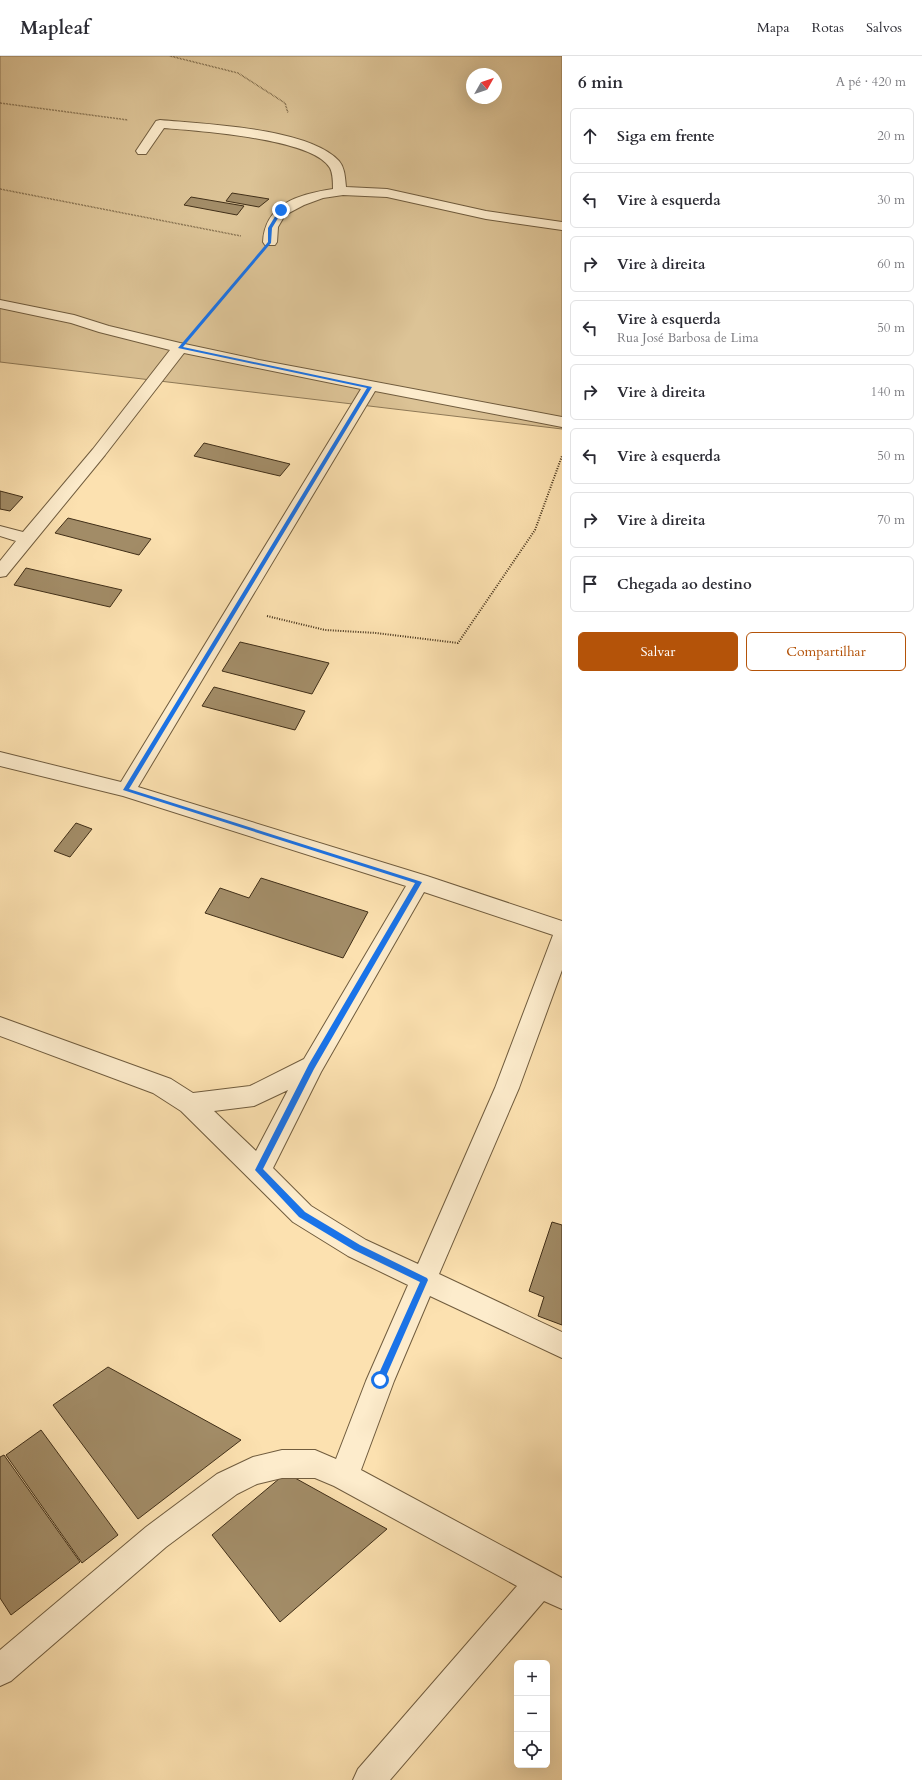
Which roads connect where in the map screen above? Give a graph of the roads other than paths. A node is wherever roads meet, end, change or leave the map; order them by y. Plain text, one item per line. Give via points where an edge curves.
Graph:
1 (142, 151) dead end
2 (340, 191) junction
3 (562, 226) edge
4 (270, 242) road end
5 (0, 304) edge
6 (180, 348) junction
7 (370, 387) junction
8 (562, 422) edge
9 (0, 531) edge
10 (27, 539) junction
11 (0, 572) edge
12 (0, 759) edge
13 (126, 790) junction
14 (419, 882) junction
15 (562, 930) edge
16 (562, 939) edge
17 (0, 1026) edge
18 (312, 1066) junction
19 (190, 1104) junction
20 (259, 1170) junction
21 (424, 1280) junction
22 (562, 1345) edge
23 (344, 1476) junction
24 (551, 1589) edge
25 (0, 1670) edge
26 (369, 1780) edge

1 - 2 street via 160,124 296,142 323,154 335,164
2 - 3 street via 377,191 491,216
2 - 4 street via 307,199 281,210 270,228
5 - 6 street via 74,320
6 - 7 street
6 - 10 street
7 - 8 street
7 - 13 street
9 - 10 street
10 - 11 street
12 - 13 street
13 - 14 street
14 - 15 street
14 - 18 street
16 - 21 street via 507,1088
17 - 19 street via 162,1086
18 - 19 street via 254,1096
18 - 20 street
19 - 20 street
20 - 21 street via 302,1214 357,1248
21 - 22 street
21 - 23 street via 380,1380
23 - 24 street
23 - 25 street via 315,1464 282,1464 253,1471 227,1484 156,1537
24 - 26 street

